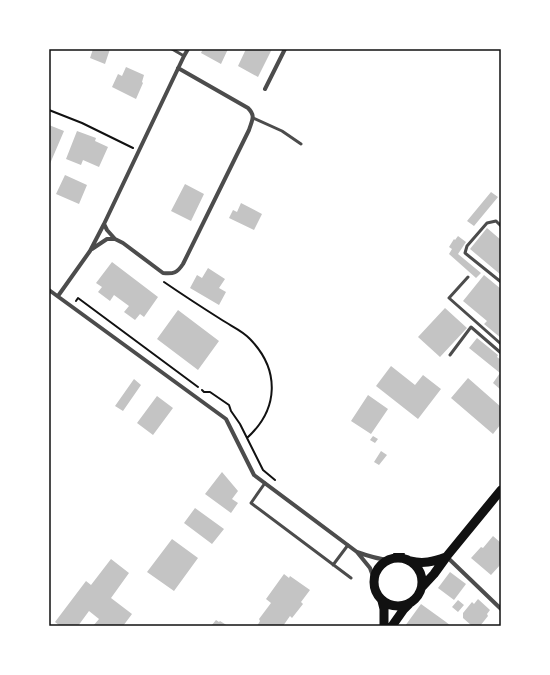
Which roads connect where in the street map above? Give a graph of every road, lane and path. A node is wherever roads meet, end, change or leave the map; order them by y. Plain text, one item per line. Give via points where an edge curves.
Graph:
1 (172, 49) edge
2 (188, 49) edge
3 (285, 49) edge
4 (184, 56) junction
5 (178, 68) junction
6 (266, 89) dead end
7 (49, 110) edge
8 (253, 118) junction
9 (301, 144) dead end
10 (139, 150) junction
11 (104, 224) junction
12 (501, 226) edge
13 (115, 239) junction
14 (90, 251) junction
15 (468, 276) dead end
16 (162, 281) dead end
17 (501, 282) edge
18 (49, 290) edge
19 (58, 296) junction
20 (501, 344) edge
21 (501, 353) edge
22 (450, 355) dead end
23 (276, 480) dead end
24 (266, 484) junction
25 (501, 490) edge
26 (348, 545) junction
27 (357, 552) junction
28 (447, 556) junction
29 (390, 557) junction
30 (408, 557) junction
31 (333, 565) junction
32 (351, 578) dead end
33 (374, 578) junction
34 (422, 588) junction
35 (382, 600) junction
36 (410, 603) junction
37 (501, 608) edge
38 (384, 626) edge
39 (392, 626) edge

1 - 4 lane
2 - 4 street
3 - 6 street
4 - 5 street
5 - 8 street via 248,108
5 - 10 street
7 - 10 path
8 - 9 lane via 282,131
8 - 13 street via 179,270 174,273 163,273
10 - 11 street
11 - 13 street
11 - 14 street
12 - 17 lane via 496,221 487,223 467,246 465,253
13 - 14 street via 107,239
14 - 19 street
15 - 20 lane via 449,298
16 - 23 path via 250,339 264,356 272,380 269,407 262,421 246,438 263,470
18 - 19 street
19 - 24 street via 226,419 254,475
21 - 22 lane via 471,327
24 - 26 street
24 - 31 lane via 251,503
25 - 28 main road
26 - 27 street
26 - 31 lane
27 - 29 street via 378,559
27 - 33 street via 370,568
28 - 30 main road via 424,563
28 - 34 main road
28 - 37 street
29 - 30 main road
29 - 30 path via 404,554
29 - 33 main road via 379,568
30 - 34 main road via 419,571
31 - 32 lane
33 - 35 main road via 375,590
34 - 36 main road
35 - 36 main road via 393,606
35 - 38 main road
36 - 39 main road

